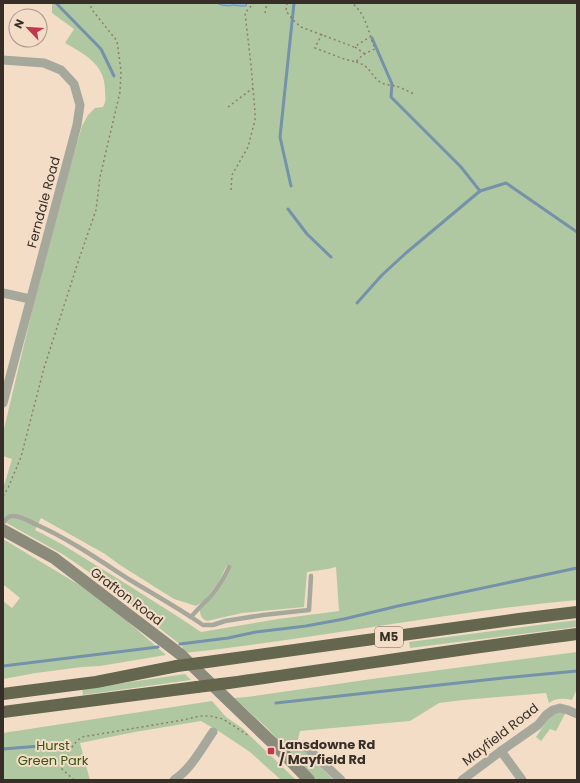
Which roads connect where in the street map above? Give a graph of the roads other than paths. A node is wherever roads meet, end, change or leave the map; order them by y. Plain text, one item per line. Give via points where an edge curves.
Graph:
1 (3, 60) edge
2 (3, 293) edge
3 (30, 299) junction
4 (4, 398) edge
5 (3, 523) edge
6 (3, 530) edge
7 (229, 567) dead end
8 (311, 576) dead end
9 (577, 612) edge
10 (191, 617) junction
11 (577, 634) edge
12 (3, 694) edge
13 (3, 712) edge
14 (577, 714) edge
15 (213, 732) dead end
16 (304, 745) dead end
17 (501, 751) junction
18 (174, 780) edge
19 (309, 780) edge
20 (341, 780) edge
21 (462, 780) edge
22 (522, 780) edge

1 - 3 street, Ferndale Road via 44,63 61,70 74,84 80,105 77,125
2 - 3 street
3 - 4 street, Ferndale Road
5 - 10 lane via 7,518 16,516 40,526 79,547
6 - 19 street, Grafton Road via 54,558 180,654
7 - 10 lane via 210,597
8 - 10 lane via 309,610 263,615 213,625 203,625
9 - 12 highway, M5, bridge via 177,666 96,682
11 - 13 highway, M5, bridge
14 - 17 street, Mayfield Road via 560,708 553,710
15 - 18 street via 192,762
16 - 20 street
17 - 21 street, Mayfield Road
17 - 22 street

